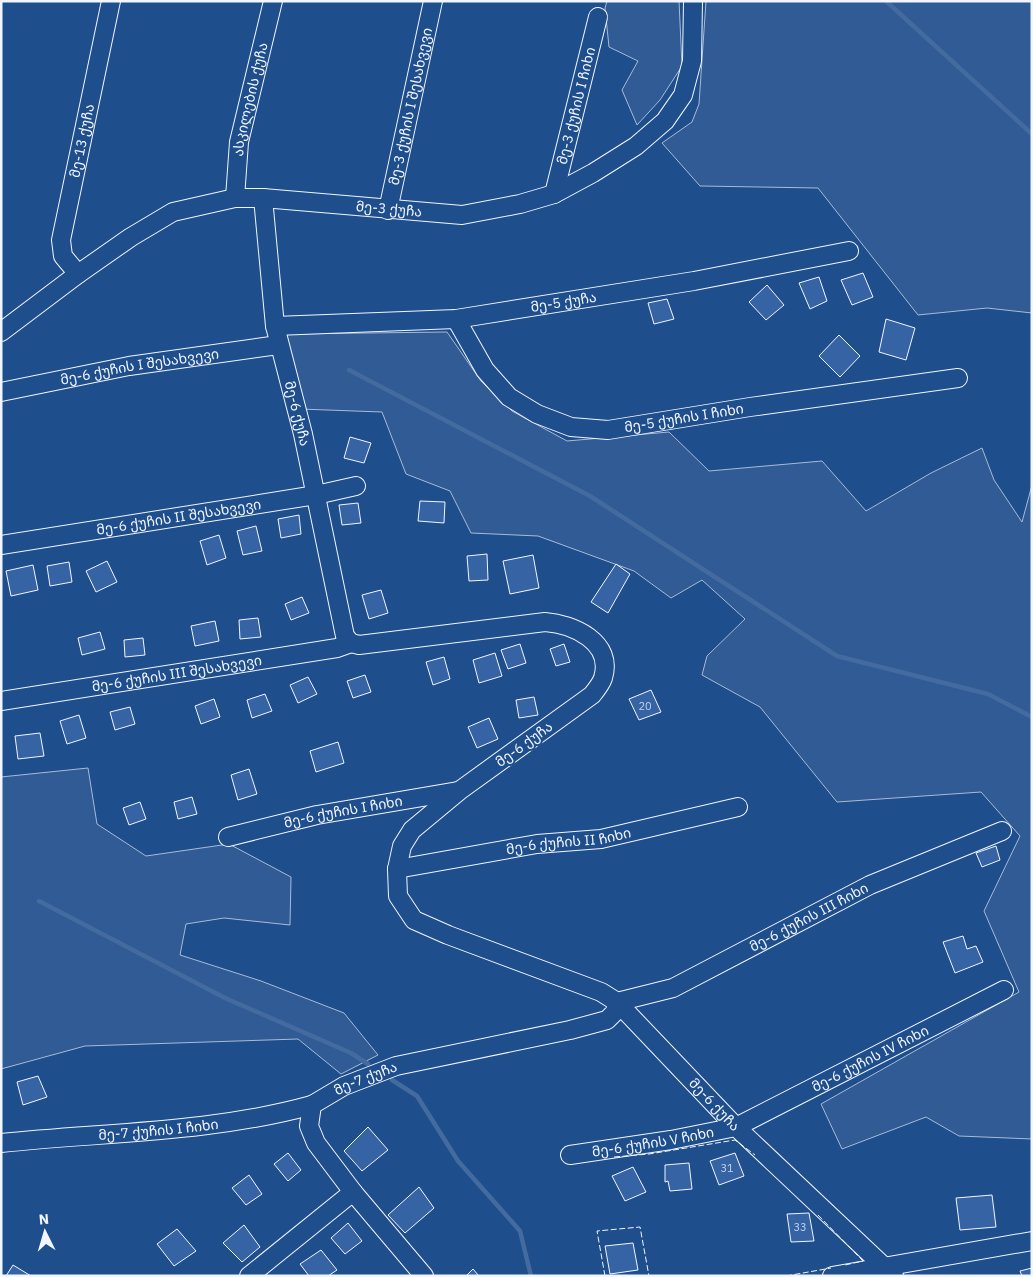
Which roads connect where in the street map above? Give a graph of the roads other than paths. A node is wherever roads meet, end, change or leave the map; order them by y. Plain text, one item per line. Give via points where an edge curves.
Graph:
1 (110, 1) edge
2 (273, 1) edge
3 (434, 1) edge
4 (693, 1) edge
5 (598, 17) dead end
6 (554, 194) junction
7 (235, 198) junction
8 (263, 198) junction
9 (388, 210) junction
10 (849, 251) dead end
11 (78, 274) junction
12 (456, 319) junction
13 (275, 326) junction
14 (1, 332) edge
15 (278, 345) junction
16 (958, 378) dead end
17 (1, 392) edge
18 (356, 486) dead end
19 (316, 495) junction
20 (1, 545) edge
21 (351, 643) junction
22 (1, 701) edge
23 (459, 791) junction
24 (738, 807) dead end
25 (1002, 831) dead end
26 (228, 837) dead end
27 (397, 869) junction
28 (1004, 990) dead end
29 (618, 1002) junction
30 (312, 1105) junction
31 (736, 1127) junction
32 (1, 1143) edge
33 (570, 1155) dead end
34 (353, 1192) junction
35 (1032, 1241) edge
36 (890, 1271) edge
37 (249, 1276) edge
38 (424, 1276) edge
39 (832, 1276) edge

1 - 11 street, მე-13 ქუჩა via 61,240 63,256
2 - 7 street, ასკილების ქუჩა via 239,142
3 - 9 street, მე-3 ქუჩის I შესახვევი
4 - 6 street, მე-3 ქუჩა via 692,61 683,95 665,121 636,146
5 - 6 street, მე-3 ქუჩის I ჩიხი
6 - 9 street, მე-3 ქუჩა via 462,215
7 - 8 street, მე-3 ქუჩა
7 - 11 street, მე-3 ქუჩა via 173,212
8 - 9 street, მე-3 ქუჩა
8 - 13 street, მე-6 ქუჩა
10 - 12 street, მე-5 ქუჩა via 694,281
11 - 14 street, მე-3 ქუჩა
12 - 13 street, მე-5 ქუჩა
12 - 16 street, მე-5 ქუჩის I ჩიხი via 485,370 509,397 537,414 571,426 608,430
13 - 15 street, მე-6 ქუჩა
15 - 17 street, მე-6 ქუჩის I შესახვევი via 129,366
15 - 19 street, მე-6 ქუჩა via 304,434
18 - 19 street, მე-6 ქუჩის II შესახვევი
19 - 20 street, მე-6 ქუჩის II შესახვევი
19 - 21 street, მე-6 ქუჩა via 344,636
21 - 22 street, მე-6 ქუჩის III შესახვევი via 337,648
21 - 23 street, მე-6 ქუჩა via 359,645 545,622 576,628 599,648 604,662 603,679 592,695
23 - 26 street, მე-6 ქუჩის I ჩიხი via 317,815
23 - 27 street, მე-6 ქუჩა via 412,830 402,846
24 - 27 street, მე-6 ქუჩის II ჩიხი via 602,839 537,844
25 - 29 street, მე-6 ქუჩის III ჩიხი via 870,885 673,988
27 - 29 street, მე-6 ქუჩა via 398,896 414,920 601,992
28 - 31 street, მე-6 ქუჩის IV ჩიხი
29 - 30 street, მე-7 ქუჩა via 616,1012 607,1020 396,1066 344,1086
29 - 31 street, მე-6 ქუჩა
30 - 32 street, მე-7 ქუჩის I ჩიხი via 276,1115 179,1129
30 - 34 street via 309,1126 316,1143
31 - 33 street, მე-6 ქუჩის V ჩიხი
31 - 36 street, მე-6 ქუჩა
34 - 37 street
34 - 38 street
35 - 36 street
36 - 39 street

